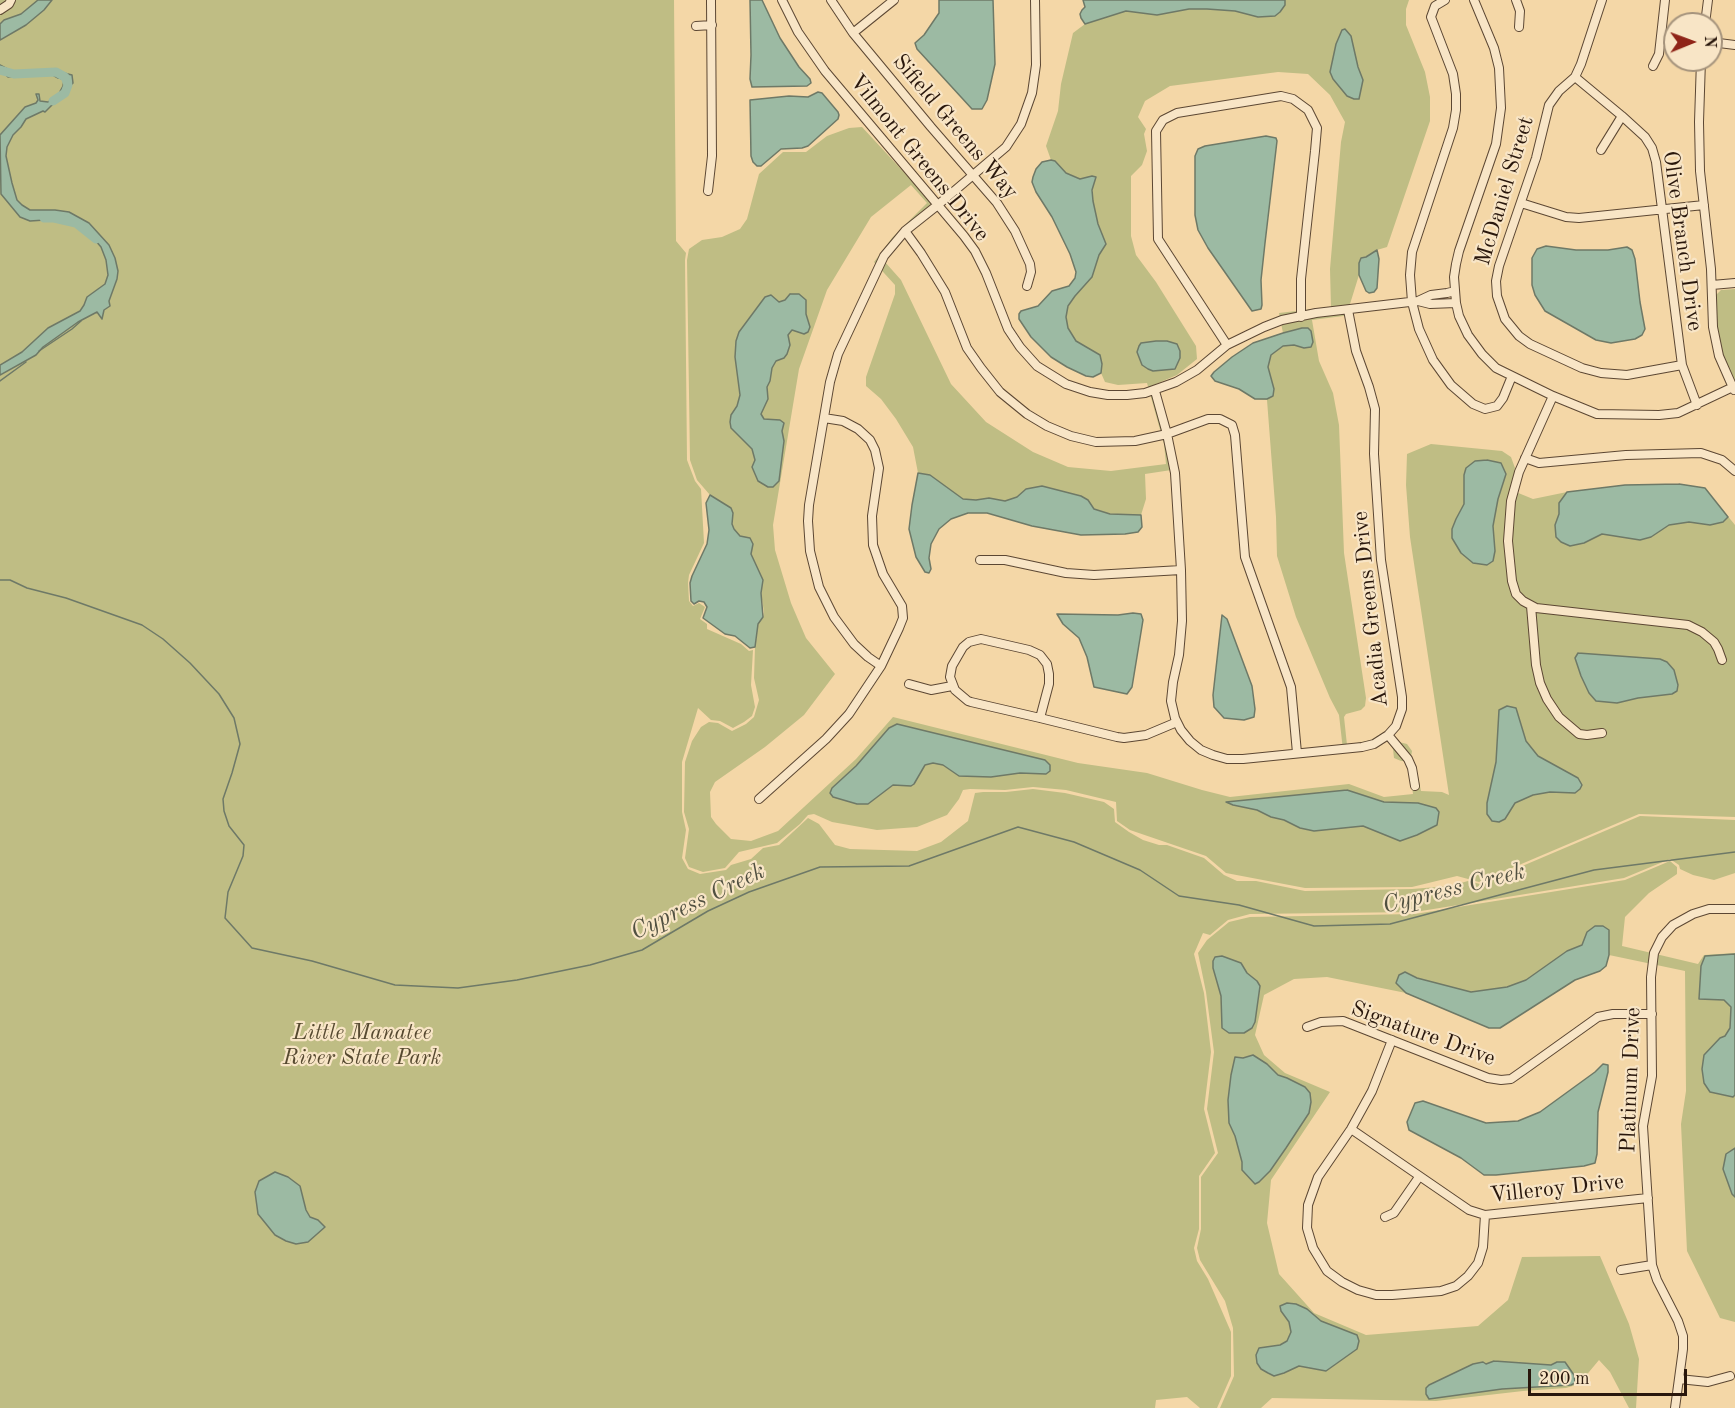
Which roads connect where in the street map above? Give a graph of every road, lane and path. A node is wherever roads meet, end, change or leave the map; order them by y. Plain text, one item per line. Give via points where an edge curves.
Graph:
1 (11, 0) edge
2 (711, 0) edge
3 (782, 0) edge
4 (831, 0) edge
5 (894, 0) edge
6 (1035, 0) edge
7 (1445, 0) edge
8 (1474, 0) edge
9 (1516, 0) edge
10 (1602, 0) edge
11 (1665, 0) edge
12 (0, 10) edge
13 (712, 25) junction
14 (696, 26) dead end
15 (1519, 27) dead end
16 (853, 33) junction
17 (1653, 66) dead end
18 (1701, 72) edge
19 (1575, 77) junction
20 (1622, 116) junction
21 (1601, 150) dead end
22 (973, 175) junction
23 (708, 191) dead end
24 (1521, 203) junction
25 (939, 204) junction
26 (1704, 205) junction
27 (1662, 209) junction
28 (904, 231) junction
29 (1735, 283) edge
30 (1712, 285) junction
31 (1027, 286) dead end
32 (1455, 291) junction
33 (1415, 302) junction
34 (1456, 303) junction
35 (1348, 310) junction
36 (1301, 317) junction
37 (1227, 345) junction
38 (1682, 365) junction
39 (1512, 376) junction
40 (1734, 389) edge
41 (1155, 391) junction
42 (1553, 396) junction
43 (1697, 405) junction
44 (824, 418) junction
45 (1167, 434) junction
46 (1525, 458) junction
47 (1735, 471) edge
48 (980, 560) dead end
49 (1181, 570) junction
50 (1531, 606) junction
51 (1722, 660) dead end
52 (880, 666) junction
53 (909, 684) dead end
54 (952, 686) junction
55 (1040, 718) junction
56 (1177, 722) junction
57 (1602, 733) dead end
58 (1388, 735) junction
59 (1297, 753) junction
60 (1415, 786) dead end
61 (759, 799) dead end
62 (1735, 909) edge
63 (1652, 1014) junction
64 (1307, 1027) dead end
65 (1392, 1040) junction
66 (1351, 1129) junction
67 (1419, 1177) junction
68 (1648, 1198) junction
69 (1485, 1215) junction
70 (1385, 1217) dead end
71 (1652, 1265) junction
72 (1621, 1270) dead end
73 (1731, 1376) dead end
74 (1679, 1379) junction
75 (1675, 1408) edge

1 - 12 street
2 - 13 street
3 - 25 street, Vilmont Greens Drive via 825,71
4 - 16 street, Sifield Greens Way
5 - 16 street
6 - 22 street via 1036,64 1024,116 1006,147
7 - 33 street via 1435,6 1431,17 1453,74 1456,110 1412,252 1410,275
8 - 32 street via 1494,48 1501,108 1496,144 1459,251
9 - 15 street
10 - 19 street, McDaniel Street
11 - 17 street via 1659,54
13 - 14 street
13 - 23 street via 712,156
16 - 22 street, Sifield Greens Way
18 - 26 street via 1699,132
19 - 20 street, Olive Branch Drive
19 - 24 street, McDaniel Street via 1549,105
20 - 21 street
20 - 27 street, Olive Branch Drive via 1652,148
22 - 25 street
22 - 31 street, Sifield Greens Way via 997,203 1025,250 1031,268
24 - 27 street via 1579,218
24 - 38 street, McDaniel Street via 1496,281 1498,304 1514,331 1530,344 1596,372 1627,375
25 - 28 street
25 - 41 street, Vilmont Greens Drive via 975,251 1012,336 1038,366 1060,381 1090,392 1117,396
26 - 27 street
26 - 30 street
27 - 38 street, Olive Branch Drive
28 - 44 street via 884,256 838,354
28 - 45 street via 945,292 967,348 1000,392 1027,414 1071,436 1096,442 1135,441
29 - 30 street
30 - 40 street via 1716,346
32 - 33 street
32 - 34 street
33 - 34 street
33 - 35 street, Vilmont Greens Drive
33 - 39 street via 1419,330 1433,360 1451,385 1473,404 1485,409 1497,406
34 - 39 street via 1468,335 1482,354 1496,368
35 - 36 street, Vilmont Greens Drive
35 - 58 street, Acadia Greens Drive via 1356,351 1376,409 1374,454 1381,560 1402,703 1398,720
36 - 37 street, Vilmont Greens Drive via 1282,320
36 - 37 street via 1300,279 1317,128 1308,110 1281,96 1177,113 1163,120 1156,131 1158,239
37 - 41 street, Vilmont Greens Drive via 1183,379
38 - 43 street, Olive Branch Drive
39 - 42 street
40 - 43 street
41 - 45 street, Acadia Greens Drive
42 - 43 street via 1605,415 1666,415
42 - 46 street
44 - 52 street via 808,513 811,558 819,587 834,617 854,644
44 - 52 street via 843,421 862,432 873,445 878,462 873,545 903,614
45 - 49 street, Acadia Greens Drive via 1175,473
45 - 59 street via 1208,419 1232,425 1245,557 1291,687
46 - 47 street via 1539,463 1701,453 1722,460
46 - 50 street via 1511,501 1508,541 1513,586
48 - 49 street via 1005,560 1084,574
49 - 56 street, Acadia Greens Drive via 1181,640 1171,696
50 - 51 street via 1688,625 1714,642
50 - 57 street via 1538,675 1547,699 1563,722 1579,734
52 - 61 street via 837,728
53 - 54 street via 936,690
54 - 55 street via 968,701
54 - 55 street via 952,666 969,642 981,639 1033,652 1043,658 1049,674
55 - 56 street via 1130,738
56 - 59 street, Acadia Greens Drive via 1195,746 1220,758
58 - 59 street, Acadia Greens Drive via 1362,747
58 - 60 street via 1408,759
62 - 63 street, Platinum Drive via 1709,909 1693,914 1673,925 1662,937 1654,953
63 - 65 street, Signature Drive via 1598,1017 1511,1079 1501,1080
63 - 68 street, Platinum Drive via 1652,1076 1643,1122
64 - 65 street, Signature Drive via 1343,1021
65 - 66 street via 1372,1091
66 - 67 street, Villeroy Drive
66 - 69 street via 1318,1177 1308,1205 1307,1228 1313,1248 1327,1271 1341,1282 1376,1295 1441,1291 1456,1286 1478,1263
67 - 69 street, Villeroy Drive via 1468,1210
67 - 70 street via 1394,1213
68 - 69 street, Villeroy Drive
68 - 71 street, Platinum Drive
71 - 72 street
71 - 74 street, Platinum Drive via 1682,1332
73 - 74 street via 1708,1382
74 - 75 street, Platinum Drive

